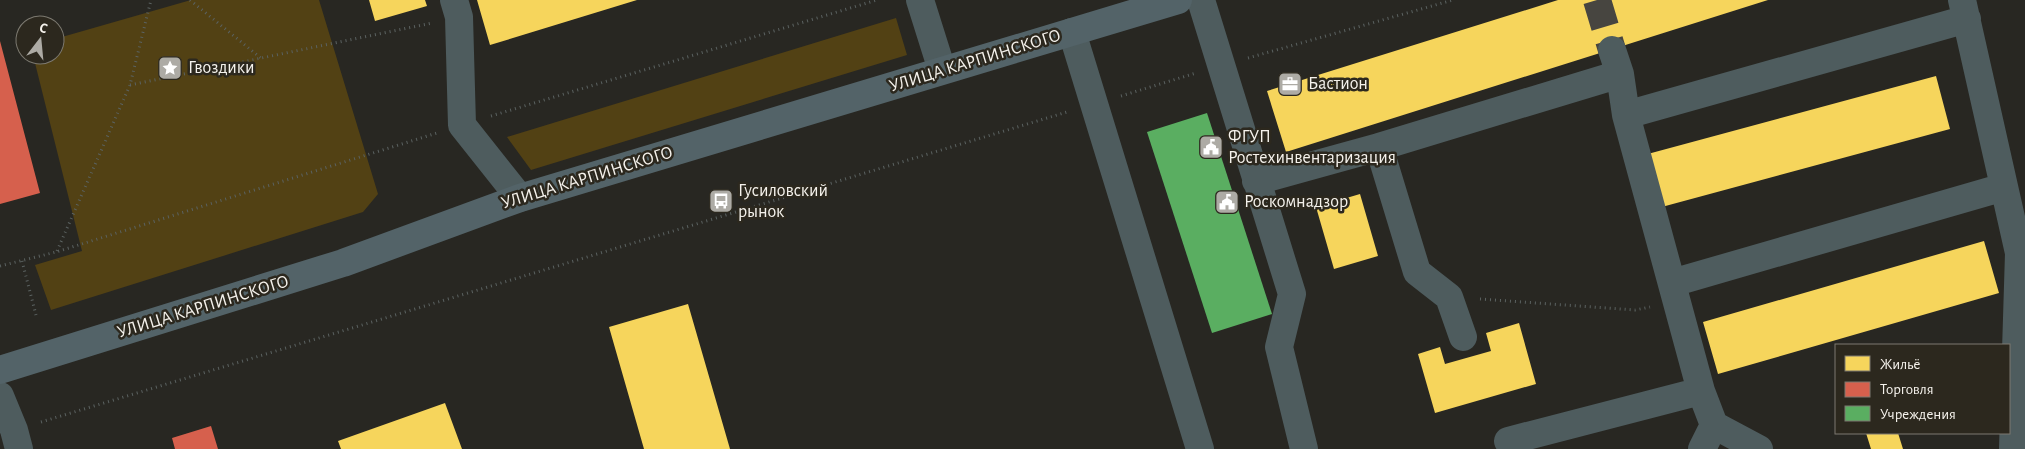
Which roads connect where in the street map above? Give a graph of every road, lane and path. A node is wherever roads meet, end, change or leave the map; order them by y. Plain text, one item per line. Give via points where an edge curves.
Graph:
1 (151, 0) edge
2 (190, 0) edge
3 (920, 0) edge
4 (1178, 0) edge
5 (1201, 0) edge
6 (1453, 0) edge
7 (457, 9) edge
8 (1965, 10) edge
9 (1072, 32) junction
10 (262, 59) junction
11 (1221, 66) junction
12 (942, 70) junction
13 (130, 85) junction
14 (1094, 104) junction
15 (1626, 115) junction
16 (1378, 147) junction
17 (1256, 181) junction
18 (2004, 187) junction
19 (520, 198) junction
20 (22, 261) junction
21 (0, 266) edge
22 (1674, 293) junction
23 (1449, 297) junction
24 (36, 315) dead end
25 (1463, 337) dead end
26 (0, 370) edge
27 (1701, 391) junction
28 (0, 396) edge
29 (1714, 425) junction
30 (16, 439) edge
31 (1508, 441) dead end
32 (1200, 449) edge
33 (1304, 449) edge
34 (1702, 449) edge
35 (1759, 449) edge
36 (2013, 449) edge

1 - 13 path
2 - 10 path
3 - 12 street
4 - 9 main road, УЛИЦА КАРПИНСКОГО
5 - 11 street
6 - 11 path
7 - 10 path
7 - 19 street via 462,125
8 - 15 street
8 - 18 street
9 - 12 main road, УЛИЦА КАРПИНСКОГО
9 - 14 street
10 - 13 path
11 - 14 path
11 - 17 street
12 - 19 main road, УЛИЦА КАРПИНСКОГО
13 - 20 path via 56,252
14 - 30 path
14 - 32 street
15 - 16 street via 1616,62
15 - 22 street
16 - 17 street
16 - 23 street via 1417,272
17 - 33 street via 1292,294 1279,347
18 - 22 street
18 - 36 street via 2018,253
19 - 26 main road, УЛИЦА КАРПИНСКОГО via 343,263
20 - 21 path
20 - 24 path
22 - 23 path via 1635,310
22 - 27 street
23 - 25 street
27 - 29 street
27 - 31 street
28 - 30 street
29 - 34 street
29 - 35 street

